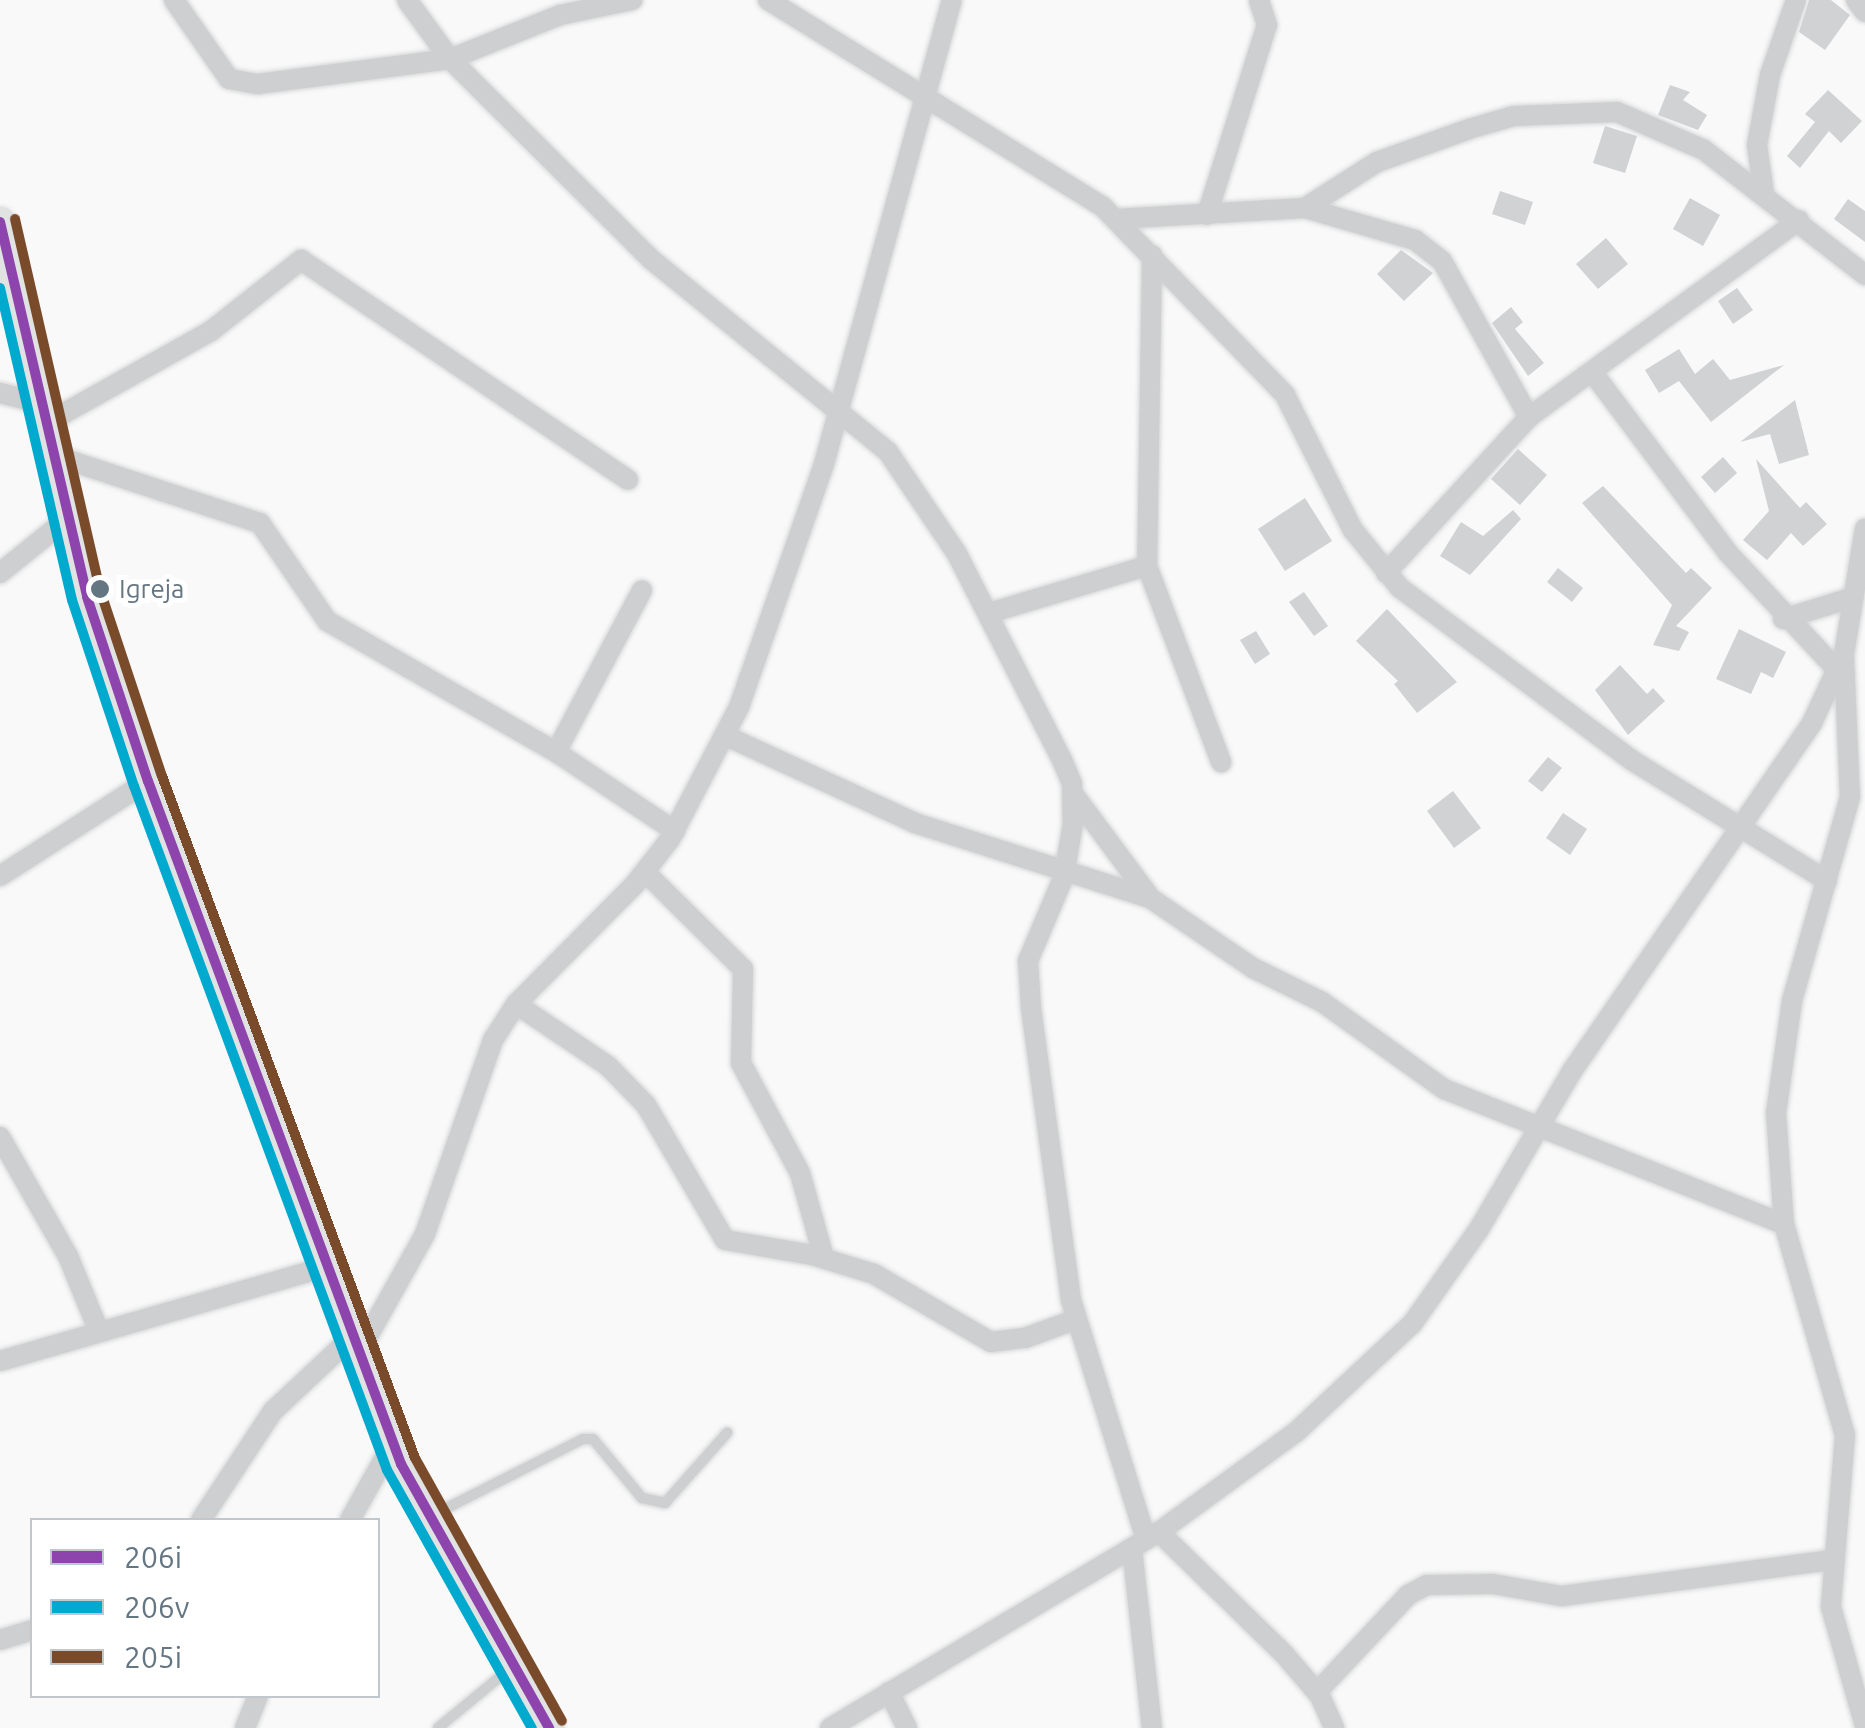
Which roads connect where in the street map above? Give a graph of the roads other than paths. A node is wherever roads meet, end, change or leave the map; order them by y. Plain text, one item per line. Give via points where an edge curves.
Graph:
1 (174, 0) edge
2 (407, 0) edge
3 (632, 0) edge
4 (768, 0) edge
5 (952, 0) edge
6 (1259, 0) edge
7 (1796, 0) edge
8 (450, 59) junction
9 (928, 96) junction
10 (1764, 194) junction
11 (1306, 208) junction
12 (1207, 216) junction
13 (1115, 219) junction
14 (1800, 220) junction
15 (0, 222) edge
16 (1152, 255) junction
17 (1865, 276) edge
18 (1593, 373) junction
19 (0, 393) edge
20 (40, 414) junction
21 (838, 414) junction
22 (1530, 417) junction
23 (50, 454) junction
24 (628, 480) dead end
25 (68, 519) junction
26 (1865, 528) edge
27 (1147, 566) junction
28 (0, 573) edge
29 (1386, 573) junction
30 (1858, 584) edge
31 (642, 590) dead end
32 (989, 612) junction
33 (1783, 619) junction
34 (1840, 662) junction
35 (726, 736) junction
36 (556, 752) junction
37 (1220, 762) dead end
38 (148, 781) junction
39 (1074, 795) junction
40 (1858, 799) edge
41 (1746, 826) junction
42 (674, 831) junction
43 (645, 872) junction
44 (0, 876) edge
45 (1064, 876) junction
46 (1827, 881) junction
47 (1150, 898) junction
48 (516, 1004) junction
49 (1541, 1124) junction
50 (0, 1137) edge
51 (1784, 1224) junction
52 (824, 1258) junction
53 (326, 1267) junction
54 (1077, 1320) junction
55 (98, 1329) junction
56 (355, 1346) junction
57 (0, 1361) edge
58 (728, 1433) dead end
59 (393, 1444) junction
60 (430, 1516) junction
61 (201, 1518) edge
62 (351, 1518) edge
63 (1145, 1540) junction
64 (1830, 1560) junction
65 (30, 1631) edge
66 (0, 1640) edge
67 (514, 1665) junction
68 (888, 1692) junction
69 (1317, 1692) junction
70 (257, 1698) edge
71 (1860, 1701) edge
72 (1865, 1726) edge
73 (245, 1728) edge
74 (438, 1728) edge
75 (549, 1728) edge
76 (830, 1728) edge
77 (907, 1728) edge
78 (1152, 1728) edge
79 (1334, 1728) edge

1 - 8 street via 214,60 243,84
2 - 8 street
3 - 8 street via 560,16
4 - 9 street
5 - 9 street
6 - 12 street via 1267,25
7 - 10 street via 1770,75 1758,145
8 - 21 street via 652,260
9 - 13 street via 1041,164
9 - 21 street
10 - 11 street via 1704,150 1617,112 1514,116 1469,129 1377,162
10 - 14 street
11 - 12 street
11 - 22 street via 1430,250
12 - 13 street
13 - 16 street
14 - 17 street
14 - 18 street
15 - 20 street
16 - 27 street
16 - 29 street via 1285,395 1353,530
18 - 22 street
18 - 33 street
19 - 20 street
20 - 23 street
20 - 24 street via 211,331 301,260
21 - 32 street via 888,452
21 - 35 street via 805,526
22 - 29 street
23 - 25 street
23 - 36 street via 260,523 327,621
25 - 28 street
25 - 38 street
26 - 30 street
27 - 32 street
27 - 37 street
29 - 41 street via 1633,761
30 - 33 street
30 - 34 street
31 - 36 street
32 - 39 street
33 - 34 street
34 - 40 street
34 - 41 street via 1812,722
35 - 42 street
35 - 45 street via 880,808
36 - 42 street
38 - 44 street
38 - 53 street
39 - 45 street
39 - 47 street
40 - 46 street
41 - 46 street
41 - 49 street
42 - 43 street
43 - 48 street
43 - 52 street via 743,970 740,1064 800,1173
45 - 47 street
45 - 54 street via 1028,962
46 - 51 street via 1779,1064
47 - 49 street via 1253,968 1322,1002 1444,1089
48 - 52 street via 608,1066 646,1105 725,1240
48 - 56 street via 494,1040 426,1234
49 - 51 street
49 - 63 street via 1412,1324 1296,1432
50 - 55 street via 68,1256
51 - 64 street via 1844,1435
52 - 54 street via 874,1274 990,1342 1014,1342
53 - 55 street
53 - 56 street
54 - 63 street
55 - 57 street
56 - 59 street
56 - 61 street via 273,1411
58 - 60 lane via 665,1503 642,1498 594,1439 583,1439
59 - 60 street
59 - 62 street
60 - 67 street
63 - 68 street
63 - 69 street
63 - 78 street
64 - 69 street via 1562,1596 1493,1584 1427,1585 1408,1595
64 - 71 street via 1836,1645
65 - 66 street
67 - 74 lane
67 - 75 street
68 - 76 street
68 - 77 street
69 - 79 street
70 - 73 street
71 - 72 street

